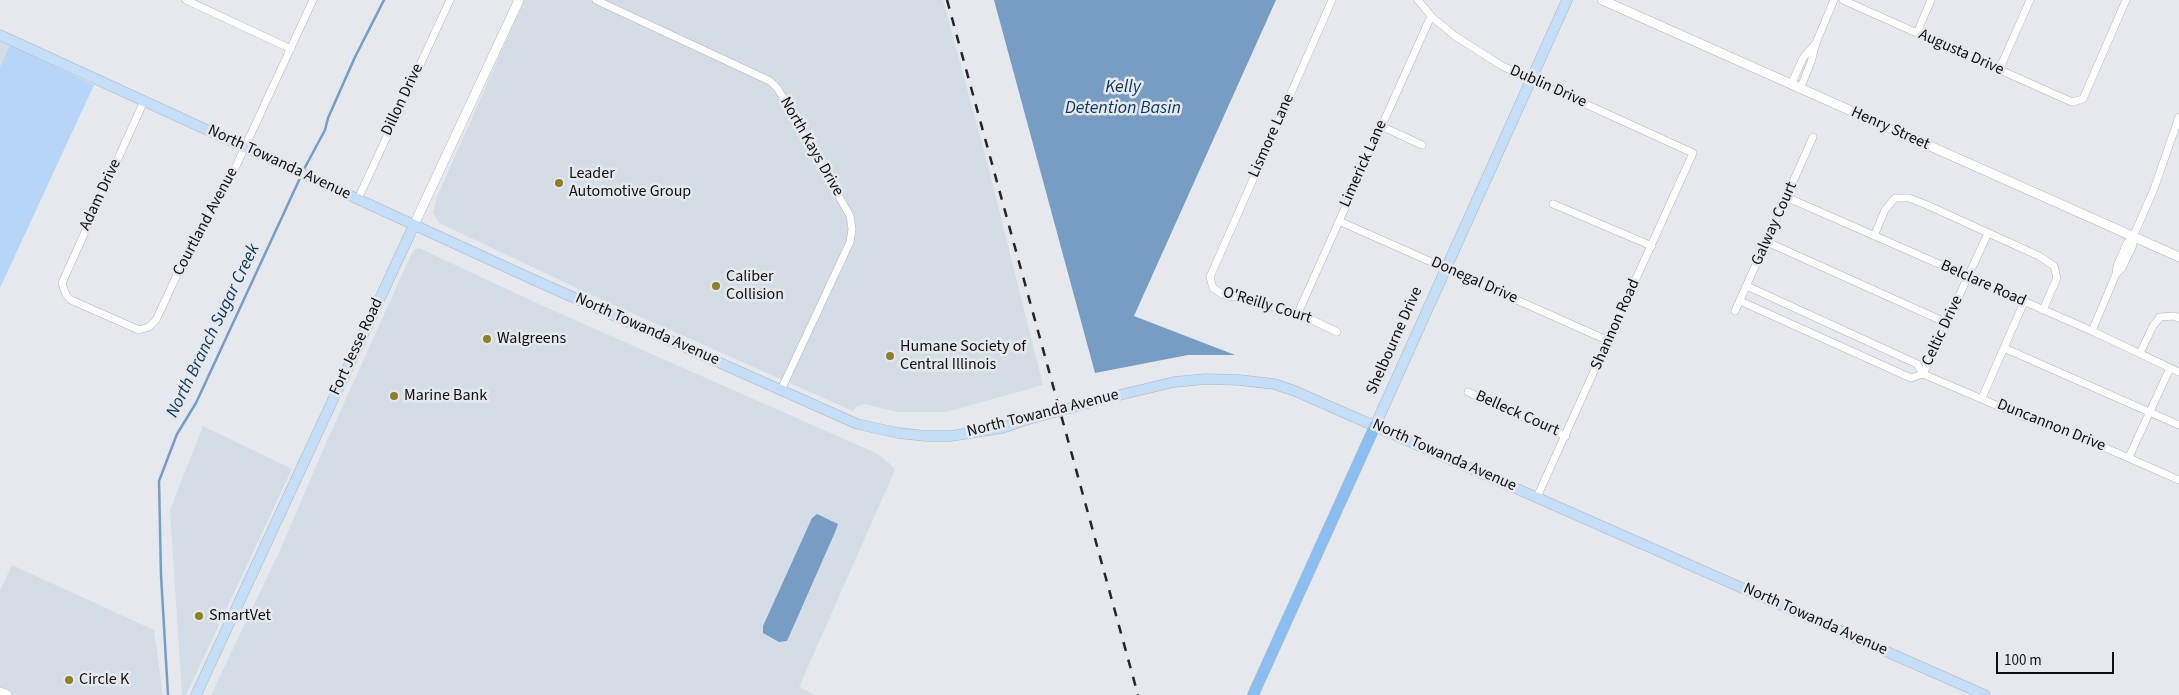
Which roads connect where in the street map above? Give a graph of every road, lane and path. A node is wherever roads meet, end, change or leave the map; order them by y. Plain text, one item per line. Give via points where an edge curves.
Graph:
1 (186, 0) edge
2 (313, 0) edge
3 (450, 0) edge
4 (519, 0) edge
5 (596, 0) edge
6 (1332, 0) edge
7 (1418, 0) edge
8 (1568, 0) edge
9 (1602, 0) edge
10 (1834, 0) edge
11 (1843, 0) edge
12 (1931, 0) edge
13 (2030, 0) edge
14 (2126, 0) edge
15 (1431, 16) junction
16 (1917, 33) junction
17 (0, 36) edge
18 (291, 48) junction
19 (1999, 70) junction
20 (1531, 80) junction
21 (1796, 87) junction
22 (144, 100) junction
23 (2179, 117) edge
24 (1381, 126) junction
25 (1813, 137) dead end
26 (1422, 145) dead end
27 (245, 147) junction
28 (1693, 152) joint
29 (1786, 197) junction
30 (358, 199) junction
31 (1553, 204) dead end
32 (1339, 220) junction
33 (414, 225) junction
34 (1988, 233) junction
35 (1874, 236) junction
36 (2133, 237) junction
37 (1767, 242) junction
38 (1652, 246) junction
39 (2179, 257) edge
40 (1446, 268) junction
41 (1211, 272) joint
42 (1968, 277) junction
43 (1747, 286) junction
44 (1740, 301) junction
45 (2024, 302) junction
46 (2043, 310) junction
47 (1735, 311) dead end
48 (1298, 314) junction
49 (2179, 318) edge
50 (1947, 323) junction
51 (143, 329) joint
52 (2092, 331) junction
53 (1337, 332) dead end
54 (1609, 341) junction
55 (2004, 348) junction
56 (2140, 354) junction
57 (2170, 368) junction
58 (2179, 372) edge
59 (1923, 374) junction
60 (781, 390) junction
61 (1468, 392) dead end
62 (1982, 398) junction
63 (2150, 413) junction
64 (2179, 425) edge
65 (1375, 426) junction
66 (1566, 436) junction
67 (2129, 457) junction
68 (2179, 480) edge
69 (1537, 498) junction
70 (0, 692) edge
71 (8, 695) edge
72 (196, 695) edge
73 (1253, 695) edge
74 (1985, 695) edge

1 - 18 street
2 - 18 street, Courtland Avenue
3 - 30 street, Dillon Drive
4 - 33 street, Fort Jesse Road
5 - 60 street, North Kays Drive via 770,81 778,89 850,216 850,242
6 - 41 street, Lismore Lane
7 - 15 street, Dublin Drive
8 - 20 main road, Shelbourne Drive
9 - 21 street, Henry Street
10 - 21 street via 1816,43 1803,58
11 - 16 street, Augusta Drive
12 - 16 street
13 - 19 street
14 - 19 street, Augusta Drive via 2080,101 2072,102
15 - 20 street, Dublin Drive via 1478,53
15 - 24 street, Limerick Lane
16 - 19 street, Augusta Drive
17 - 22 main road, North Towanda Avenue
18 - 27 street, Courtland Avenue
20 - 28 street, Dublin Drive
20 - 40 main road, Shelbourne Drive
21 - 36 street, Henry Street
22 - 27 main road, North Towanda Avenue
22 - 51 street, Adam Drive via 62,278 63,290 71,300 132,328
23 - 36 street via 2164,164
24 - 26 street
24 - 32 street, Limerick Lane
25 - 29 street, Galway Court
27 - 30 main road, North Towanda Avenue
27 - 51 street, Courtland Avenue via 190,247 156,320
28 - 38 street, Shannon Road
29 - 35 street, Belclare Road
29 - 37 street, Galway Court
30 - 33 main road, North Towanda Avenue
31 - 38 street
32 - 40 street, Donegal Drive
32 - 48 street, Limerick Lane
33 - 60 main road, North Towanda Avenue
33 - 72 main road, Fort Jesse Road
34 - 35 street via 1909,198 1896,198 1886,210
34 - 42 street, Celtic Drive
34 - 46 street via 2054,266 2057,278
35 - 42 street, Belclare Road
36 - 39 street, Henry Street
36 - 52 street via 2117,266
37 - 43 street, Galway Court
37 - 50 street
38 - 54 street, Shannon Road
40 - 54 street, Donegal Drive
40 - 65 main road, Shelbourne Drive
41 - 48 street, O'Reilly Court via 1210,282 1217,292
42 - 45 street, Belclare Road
42 - 50 street, Celtic Drive
43 - 44 street, Galway Court
43 - 59 street, Duncannon Drive via 1917,364
44 - 47 street, Galway Court
44 - 59 street, Duncannon Drive via 1911,378
45 - 46 street, Belclare Road
45 - 55 street
46 - 52 street, Belclare Road
48 - 53 street, O'Reilly Court
49 - 56 street via 2160,317
50 - 59 street, Celtic Drive
52 - 56 street, Belclare Road
54 - 66 street, Shannon Road
55 - 62 street
55 - 63 street
56 - 57 street, Belclare Road
57 - 58 street, Belclare Road
57 - 63 street
59 - 62 street, Duncannon Drive
60 - 65 main road, North Towanda Avenue, bridge via 858,424 908,434 951,436 973,434 1174,382 1239,380 1274,384 1295,391
61 - 66 street, Belleck Court
62 - 67 street, Duncannon Drive
63 - 64 street
63 - 67 street
65 - 69 main road, North Towanda Avenue
65 - 73 main road, Shelbourne Drive
66 - 69 street, Shannon Road
67 - 68 street, Duncannon Drive
69 - 74 main road, North Towanda Avenue
70 - 71 street

